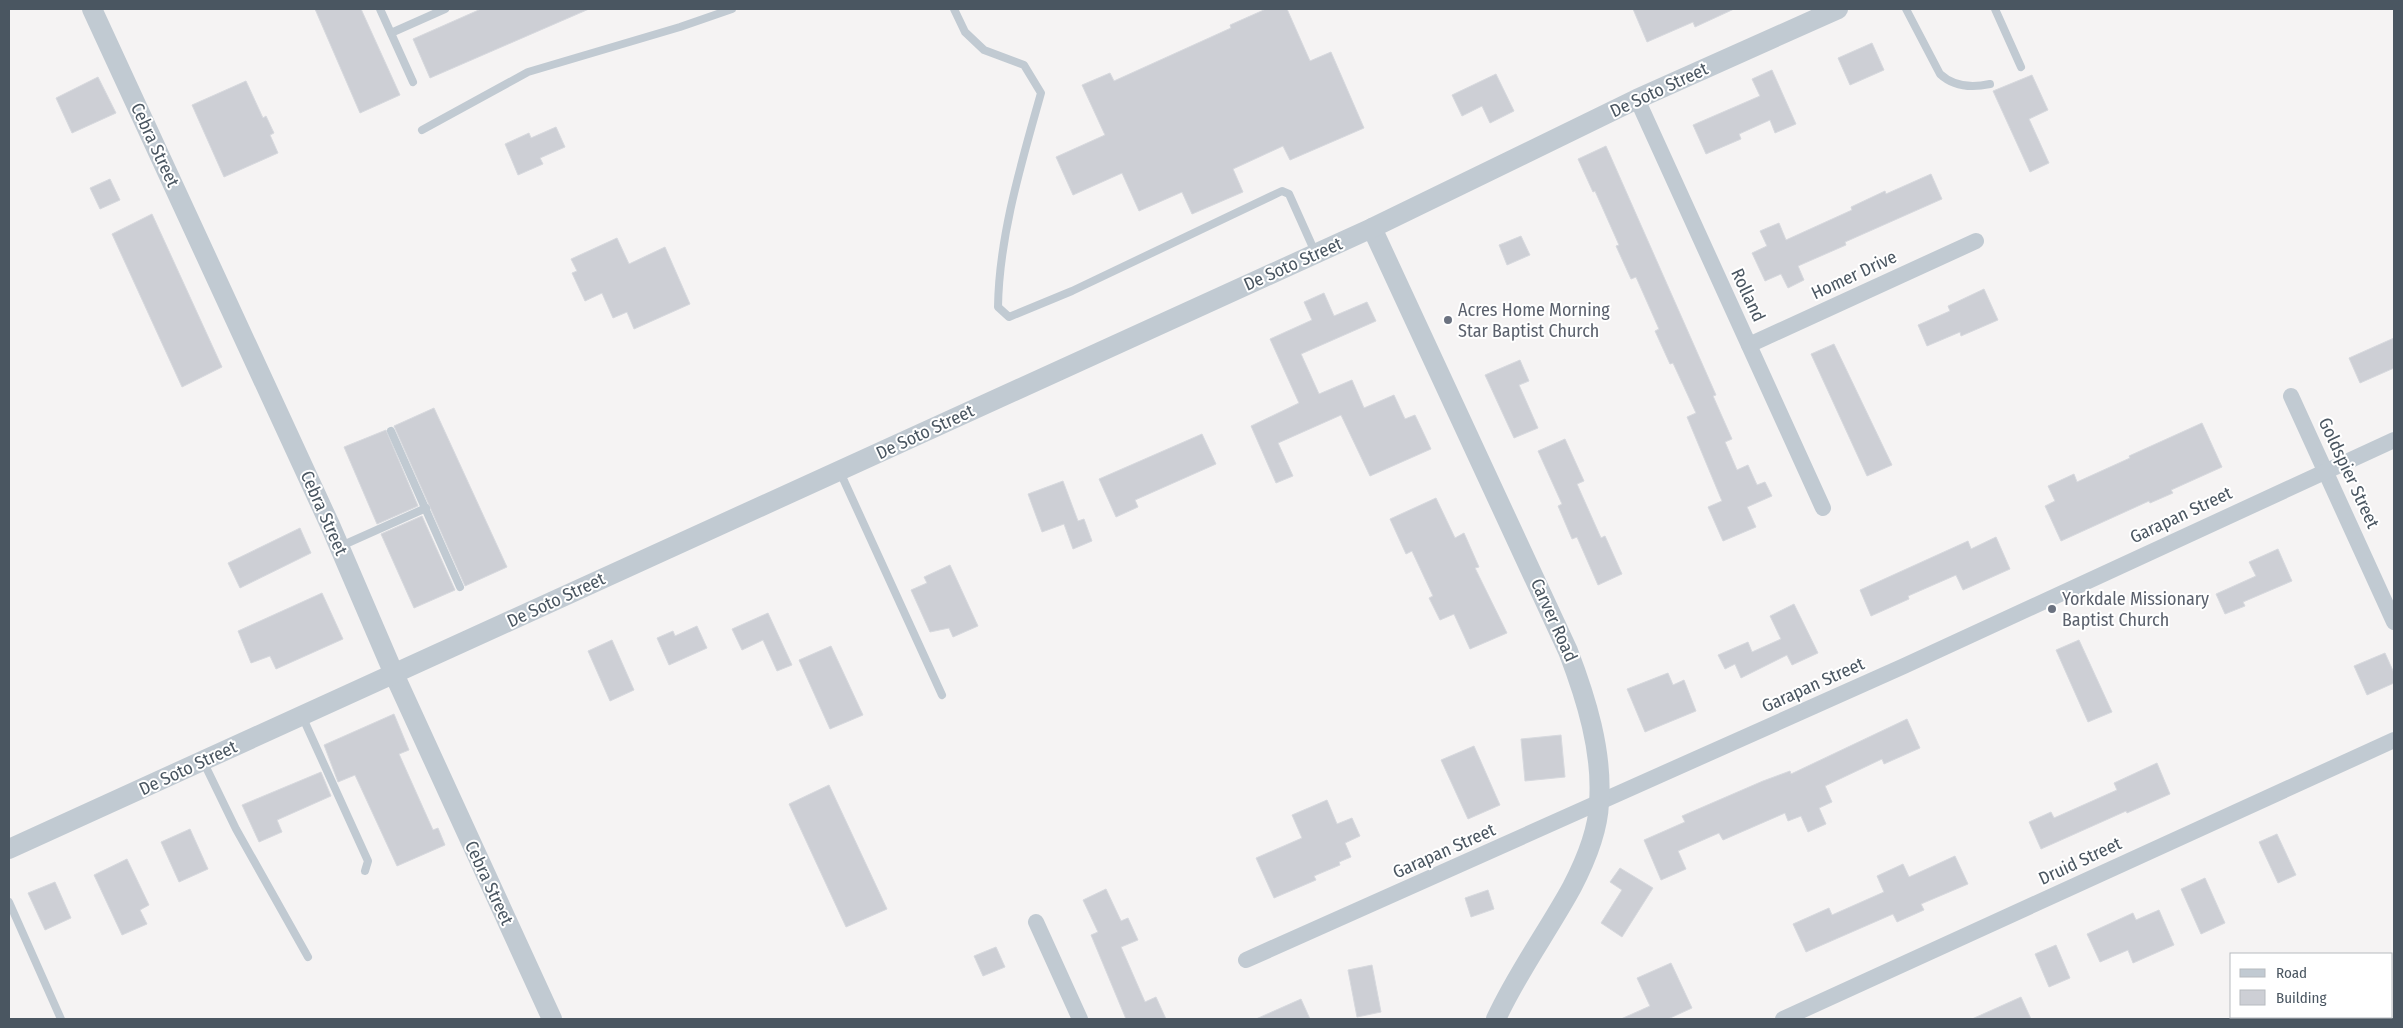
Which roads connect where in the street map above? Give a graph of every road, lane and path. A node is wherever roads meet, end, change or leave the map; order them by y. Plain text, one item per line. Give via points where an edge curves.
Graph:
1 (92, 9) edge
2 (380, 9) edge
3 (446, 9) edge
4 (732, 9) edge
5 (954, 9) edge
6 (1906, 9) edge
7 (1995, 9) edge
8 (1828, 11) edge
9 (391, 33) junction
10 (2021, 67) dead end
11 (413, 82) dead end
12 (1990, 84) dead end
13 (1636, 99) junction
14 (422, 130) dead end
15 (1372, 228) junction
16 (1976, 241) dead end
17 (1316, 254) junction
18 (1749, 345) junction
19 (2291, 396) dead end
20 (391, 431) dead end
21 (2394, 440) edge
22 (2325, 470) junction
23 (839, 471) junction
24 (426, 508) junction
25 (1823, 508) dead end
26 (340, 546) junction
27 (460, 587) dead end
28 (2394, 622) edge
29 (394, 674) junction
30 (942, 695) dead end
31 (302, 716) junction
32 (2394, 740) edge
33 (203, 761) junction
34 (1600, 804) junction
35 (9, 849) edge
36 (365, 871) dead end
37 (9, 902) edge
38 (1036, 922) dead end
39 (308, 957) dead end
40 (1246, 960) dead end
41 (61, 1019) edge
42 (552, 1019) edge
43 (1080, 1019) edge
44 (1496, 1019) edge
45 (1783, 1019) edge

1 - 26 street, Cebra Street
2 - 9 lane
3 - 9 lane
4 - 14 lane via 528,72
5 - 17 lane via 964,32 984,50 1024,65 1041,93 1019,173 999,279 998,307 1009,317 1072,291 1282,191 1289,194
6 - 12 lane via 1940,74 1969,87
7 - 10 lane
8 - 13 street, De Soto Street
9 - 11 lane
13 - 15 street, De Soto Street
13 - 18 street, Rolland
15 - 17 street, De Soto Street
15 - 34 street, Carver Road via 1568,651 1580,682 1595,745
16 - 18 street, Homer Drive
17 - 23 street, De Soto Street
18 - 25 street, Rolland
19 - 22 street, Goldspier Street
20 - 24 lane
21 - 22 street, Garapan Street
22 - 28 street, Goldspier Street
22 - 34 street, Garapan Street
23 - 29 street, De Soto Street
23 - 30 lane
24 - 26 lane
24 - 27 lane
26 - 29 street, Cebra Street
29 - 31 street, De Soto Street
29 - 42 street, Cebra Street
31 - 33 street, De Soto Street
31 - 36 lane via 368,861
32 - 45 street, Druid Street
33 - 35 street, De Soto Street
33 - 39 lane via 236,828
34 - 40 street, Garapan Street
34 - 44 street, Carver Road via 1586,853 1572,885
37 - 41 lane
38 - 43 street

